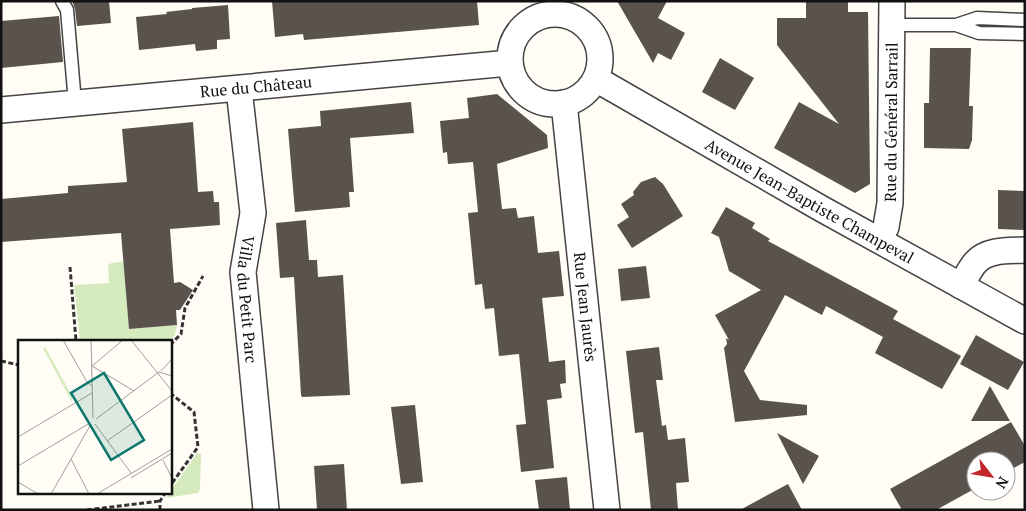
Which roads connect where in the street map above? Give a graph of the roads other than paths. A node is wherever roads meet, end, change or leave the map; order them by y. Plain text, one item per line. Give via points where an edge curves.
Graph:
1 (62, 1) edge
2 (548, 9) edge
3 (892, 13) edge
4 (1025, 20) edge
5 (956, 25) junction
6 (1025, 34) edge
7 (510, 64) junction
8 (596, 79) junction
9 (240, 89) junction
10 (75, 103) junction
11 (564, 103) junction
12 (1, 110) edge
13 (879, 240) junction
14 (1025, 250) edge
15 (961, 286) junction
16 (1025, 321) edge
17 (266, 510) edge
18 (607, 510) edge

1 - 10 lane via 67,10
2 - 7 street via 517,36 511,49
2 - 8 street via 575,19 595,38 600,51
3 - 5 lane
3 - 13 street, Rue du Général Sarrail via 890,204 886,227
4 - 5 lane via 977,18
5 - 6 lane via 979,33
7 - 9 street, Rue du Château
7 - 11 street via 520,88 530,97 542,102
8 - 11 street via 580,97
8 - 13 street, Avenue Jean-Baptiste Champeval
9 - 10 street, Rue du Château
9 - 17 street, Villa du Petit Parc via 252,213 242,243
10 - 12 street, Rue du Château
11 - 18 street, Rue Jean Jaurès
13 - 15 street, Avenue Jean-Baptiste Champeval
14 - 15 street via 985,255 976,262
15 - 16 street, Avenue Jean-Baptiste Champeval

